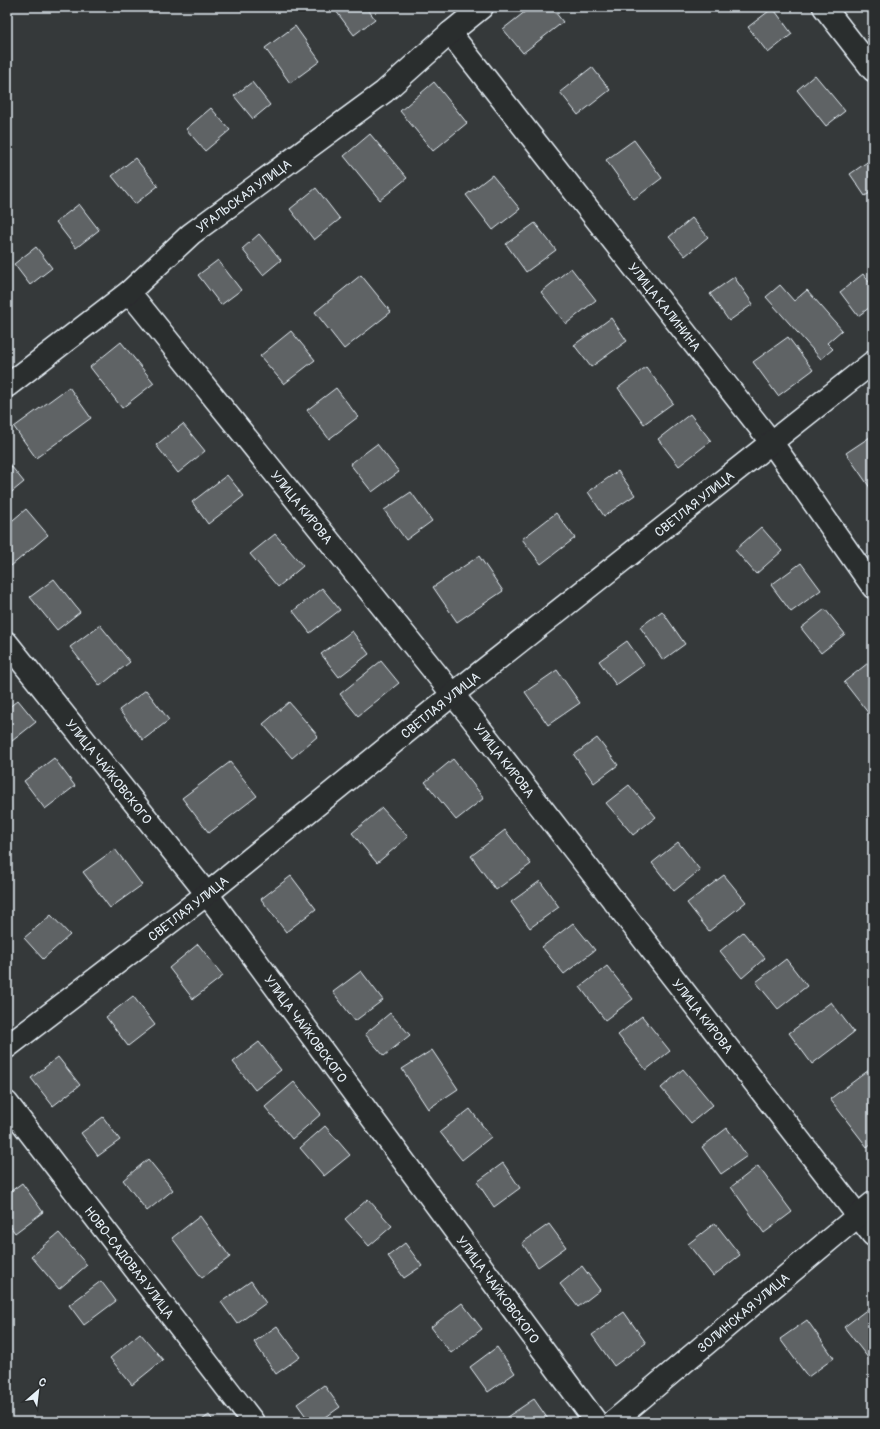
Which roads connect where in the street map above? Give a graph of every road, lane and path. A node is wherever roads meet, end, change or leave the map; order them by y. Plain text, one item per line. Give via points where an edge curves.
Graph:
1 (482, 7) edge
2 (824, 7) edge
3 (450, 33) junction
4 (873, 70) edge
5 (129, 292) junction
6 (873, 362) edge
7 (7, 386) edge
8 (772, 443) junction
9 (873, 587) edge
10 (7, 643) edge
11 (452, 694) junction
12 (207, 894) junction
13 (7, 1047) edge
14 (7, 1103) edge
15 (866, 1209) edge
16 (873, 1235) edge
17 (253, 1422) edge
18 (596, 1422) edge
19 (613, 1422) edge

1 - 3 street, УРАЛЬСКАЯ УЛИЦА
2 - 4 street
3 - 5 street, УРАЛЬСКАЯ УЛИЦА via 384,92 191,234
3 - 8 street, УЛИЦА КАЛИНИНА
5 - 7 street, УРАЛЬСКАЯ УЛИЦА
5 - 11 street, УЛИЦА КИРОВА
6 - 8 street, СВЕТЛАЯ УЛИЦА
8 - 9 street, УЛИЦА КАЛИНИНА
8 - 11 street, СВЕТЛАЯ УЛИЦА
10 - 12 street, УЛИЦА ЧАЙКОВСКОГО
11 - 12 street, СВЕТЛАЯ УЛИЦА
11 - 15 street, УЛИЦА КИРОВА
12 - 13 street, СВЕТЛАЯ УЛИЦА
12 - 18 street, УЛИЦА ЧАЙКОВСКОГО
14 - 17 street, НОВО-САДОВАЯ УЛИЦА
15 - 16 street, УЛИЦА КИРОВА
15 - 19 street, ЗОЛИНСКАЯ УЛИЦА

